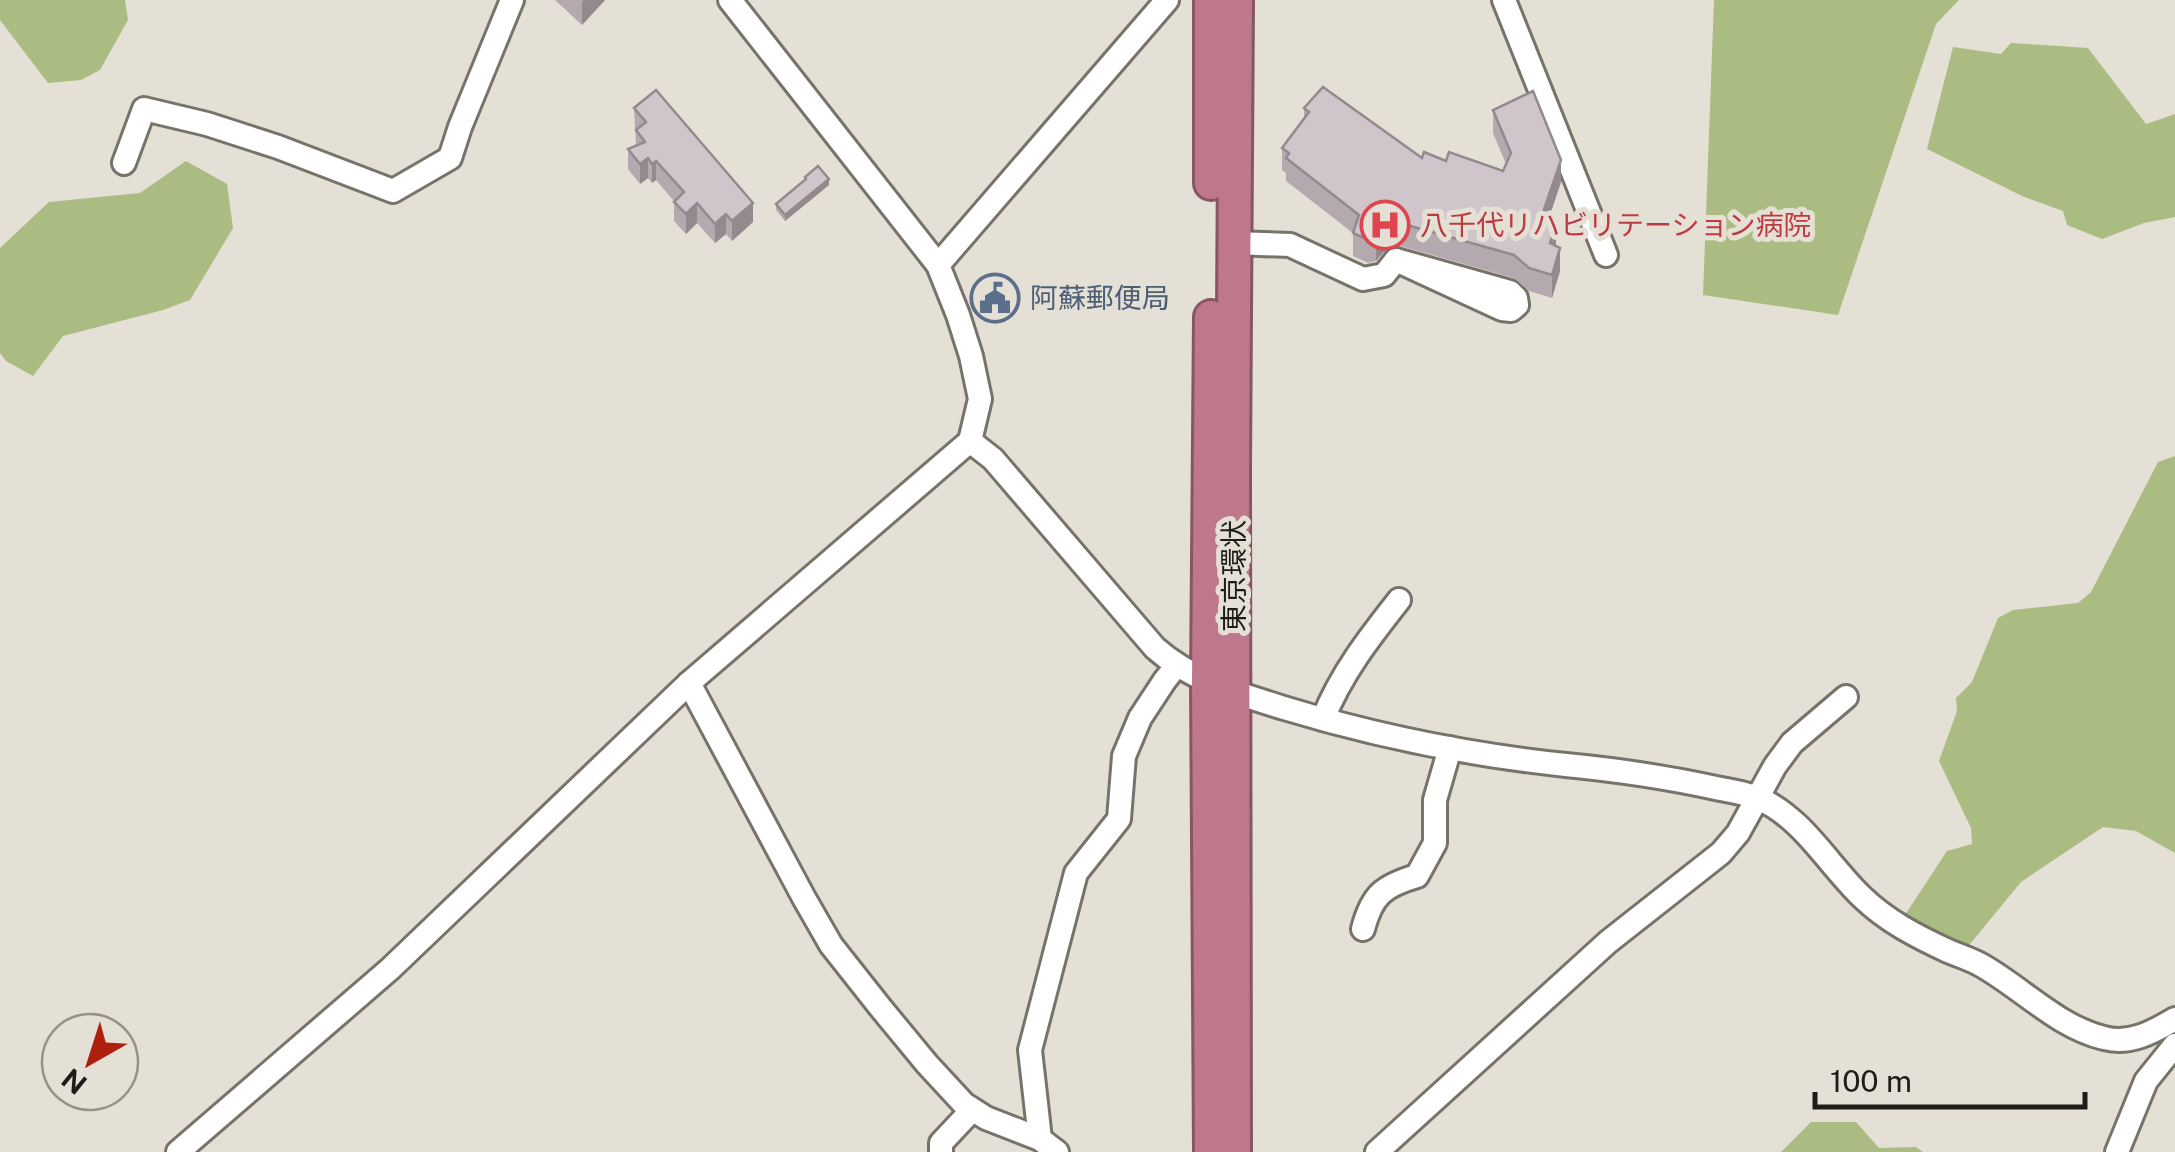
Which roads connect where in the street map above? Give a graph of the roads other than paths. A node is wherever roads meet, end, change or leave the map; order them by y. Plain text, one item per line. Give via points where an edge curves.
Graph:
1 (512, 0) edge
2 (730, 0) edge
3 (1168, 0) edge
4 (1211, 0) edge
5 (1236, 0) edge
6 (1504, 0) edge
7 (124, 163) dead end
8 (1233, 243) junction
9 (1606, 255) dead end
10 (1396, 260) dead end
11 (938, 264) junction
12 (970, 441) junction
13 (1400, 600) dead end
14 (1177, 665) junction
15 (689, 683) junction
16 (1221, 686) junction
17 (1846, 697) dead end
18 (1323, 719) junction
19 (1450, 748) junction
20 (1758, 798) junction
21 (1363, 929) dead end
22 (2175, 1020) edge
23 (2175, 1045) edge
24 (972, 1110) junction
25 (1049, 1146) edge
26 (178, 1152) edge
27 (941, 1152) edge
28 (1211, 1152) edge
29 (1234, 1152) edge
30 (1377, 1152) edge
31 (2117, 1152) edge

1 - 7 street via 450,158 393,191 278,146 144,109
2 - 11 street
3 - 11 street
4 - 16 highway, 東京環状
5 - 8 highway, 東京環状
6 - 9 street
8 - 10 street via 1290,245 1363,280 1384,276
8 - 16 highway, 東京環状
11 - 12 street via 980,399
12 - 14 street
12 - 15 street
13 - 18 street via 1359,650
14 - 16 street
14 - 25 street via 1140,718 1124,756 1119,819 1076,873 1030,1050
15 - 24 street via 831,945 926,1064
15 - 26 street via 390,969
16 - 18 street
16 - 28 highway, 東京環状
16 - 29 highway, 東京環状
17 - 20 street via 1792,744
18 - 19 street
19 - 20 street via 1671,778
19 - 21 street via 1434,800 1434,842 1417,876 1377,895
20 - 22 street via 1785,814 1884,916 1980,964 2082,1030 2128,1040
20 - 30 street via 1721,853 1608,942
23 - 31 street via 2146,1080
24 - 25 street
24 - 27 street via 941,1143

